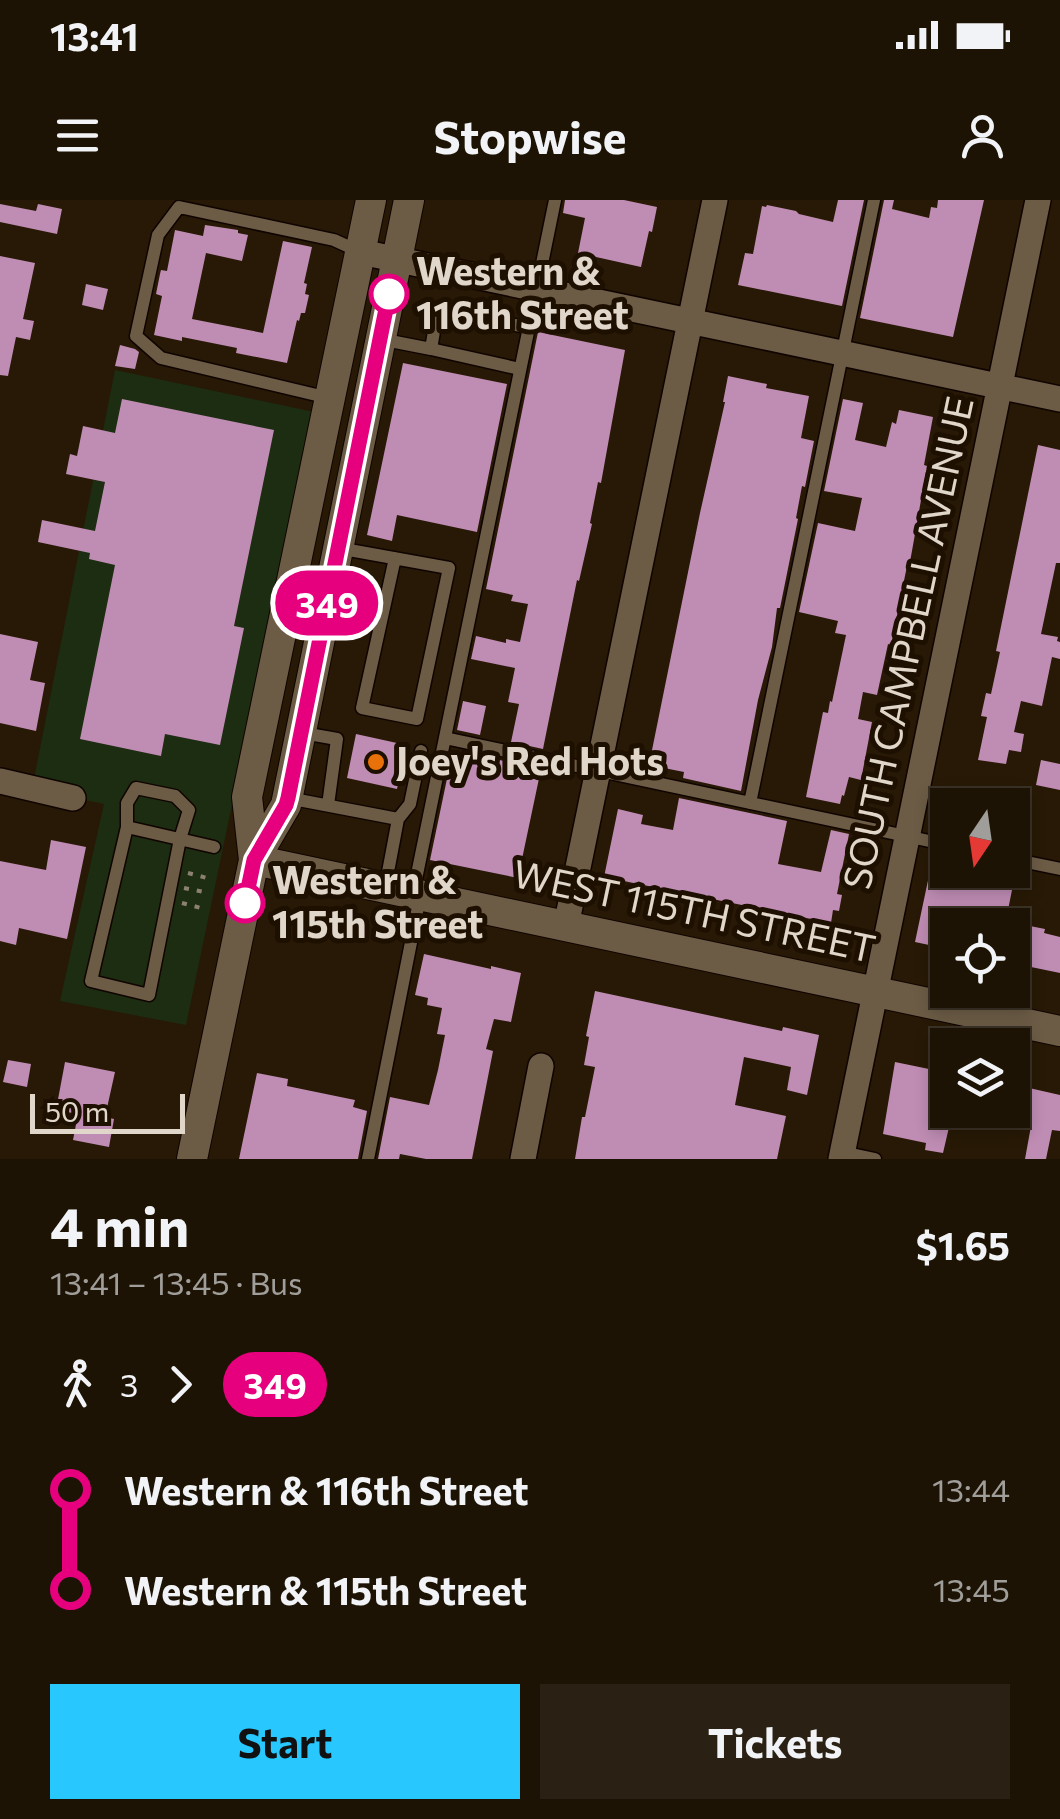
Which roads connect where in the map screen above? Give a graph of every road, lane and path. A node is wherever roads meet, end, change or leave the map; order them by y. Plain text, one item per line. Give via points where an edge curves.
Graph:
1 (409, 200) edge
2 (555, 200) edge
3 (715, 200) edge
4 (874, 200) edge
5 (1038, 200) edge
6 (365, 201) edge
7 (360, 252) junction
8 (396, 260) junction
9 (536, 289) junction
10 (690, 321) junction
11 (529, 328) junction
12 (380, 339) junction
13 (431, 349) junction
14 (842, 353) junction
15 (520, 368) junction
16 (1000, 386) junction
17 (330, 398) junction
18 (1060, 399) edge
19 (338, 548) junction
20 (396, 558) junction
21 (301, 733) junction
22 (445, 738) junction
23 (422, 751) dead end
24 (598, 770) junction
25 (0, 782) edge
26 (73, 798) dead end
27 (288, 798) junction
28 (750, 803) junction
29 (328, 805) junction
30 (398, 818) junction
31 (127, 827) junction
32 (907, 836) junction
33 (180, 840) junction
34 (930, 841) edge
35 (214, 847) dead end
36 (254, 860) junction
37 (1030, 862) edge
38 (1060, 868) edge
39 (198, 876) dead end
40 (208, 878) dead end
41 (195, 891) dead end
42 (204, 892) dead end
43 (406, 892) junction
44 (192, 906) dead end
45 (201, 908) dead end
46 (566, 926) junction
47 (875, 992) junction
48 (1060, 1031) edge
49 (541, 1066) dead end
50 (841, 1156) edge
51 (192, 1159) edge
52 (368, 1159) edge
53 (522, 1159) edge
54 (875, 1159) edge

1 - 8 main road
2 - 9 lane
3 - 10 street
4 - 14 lane
5 - 16 street, SOUTH CAMPBELL AVENUE
6 - 7 main road
7 - 8 street
7 - 17 main road
7 - 17 lane via 334,240 179,207 158,235 136,336 161,358
8 - 9 street
8 - 12 main road
9 - 10 street
9 - 11 lane
10 - 14 street
10 - 24 street
11 - 13 lane via 438,308
11 - 15 lane
12 - 13 lane
12 - 19 main road
13 - 15 lane
14 - 16 street
14 - 28 lane
15 - 22 lane
16 - 18 street
16 - 32 street, SOUTH CAMPBELL AVENUE
17 - 36 main road via 247,797
19 - 20 lane
19 - 21 main road
20 - 20 lane via 449,568 417,719 362,708
21 - 27 main road
21 - 29 lane via 338,738
22 - 24 lane
22 - 43 lane
23 - 30 lane via 410,804
24 - 28 lane
24 - 46 street
25 - 26 street
27 - 29 lane
27 - 36 main road
28 - 32 lane
29 - 30 lane
30 - 43 lane
31 - 33 lane
31 - 33 lane via 127,803 136,788 176,796 189,810
31 - 33 lane via 91,981 150,994
32 - 34 lane
32 - 47 street, SOUTH CAMPBELL AVENUE
33 - 35 lane
36 - 43 main road, WEST 115TH STREET
36 - 51 main road
37 - 38 lane
39 - 40 path
41 - 42 path
43 - 46 main road, WEST 115TH STREET
43 - 52 lane
44 - 45 path
46 - 47 main road, WEST 115TH STREET
47 - 48 main road, WEST 115TH STREET
47 - 50 street, SOUTH CAMPBELL AVENUE
49 - 53 street
50 - 54 lane

